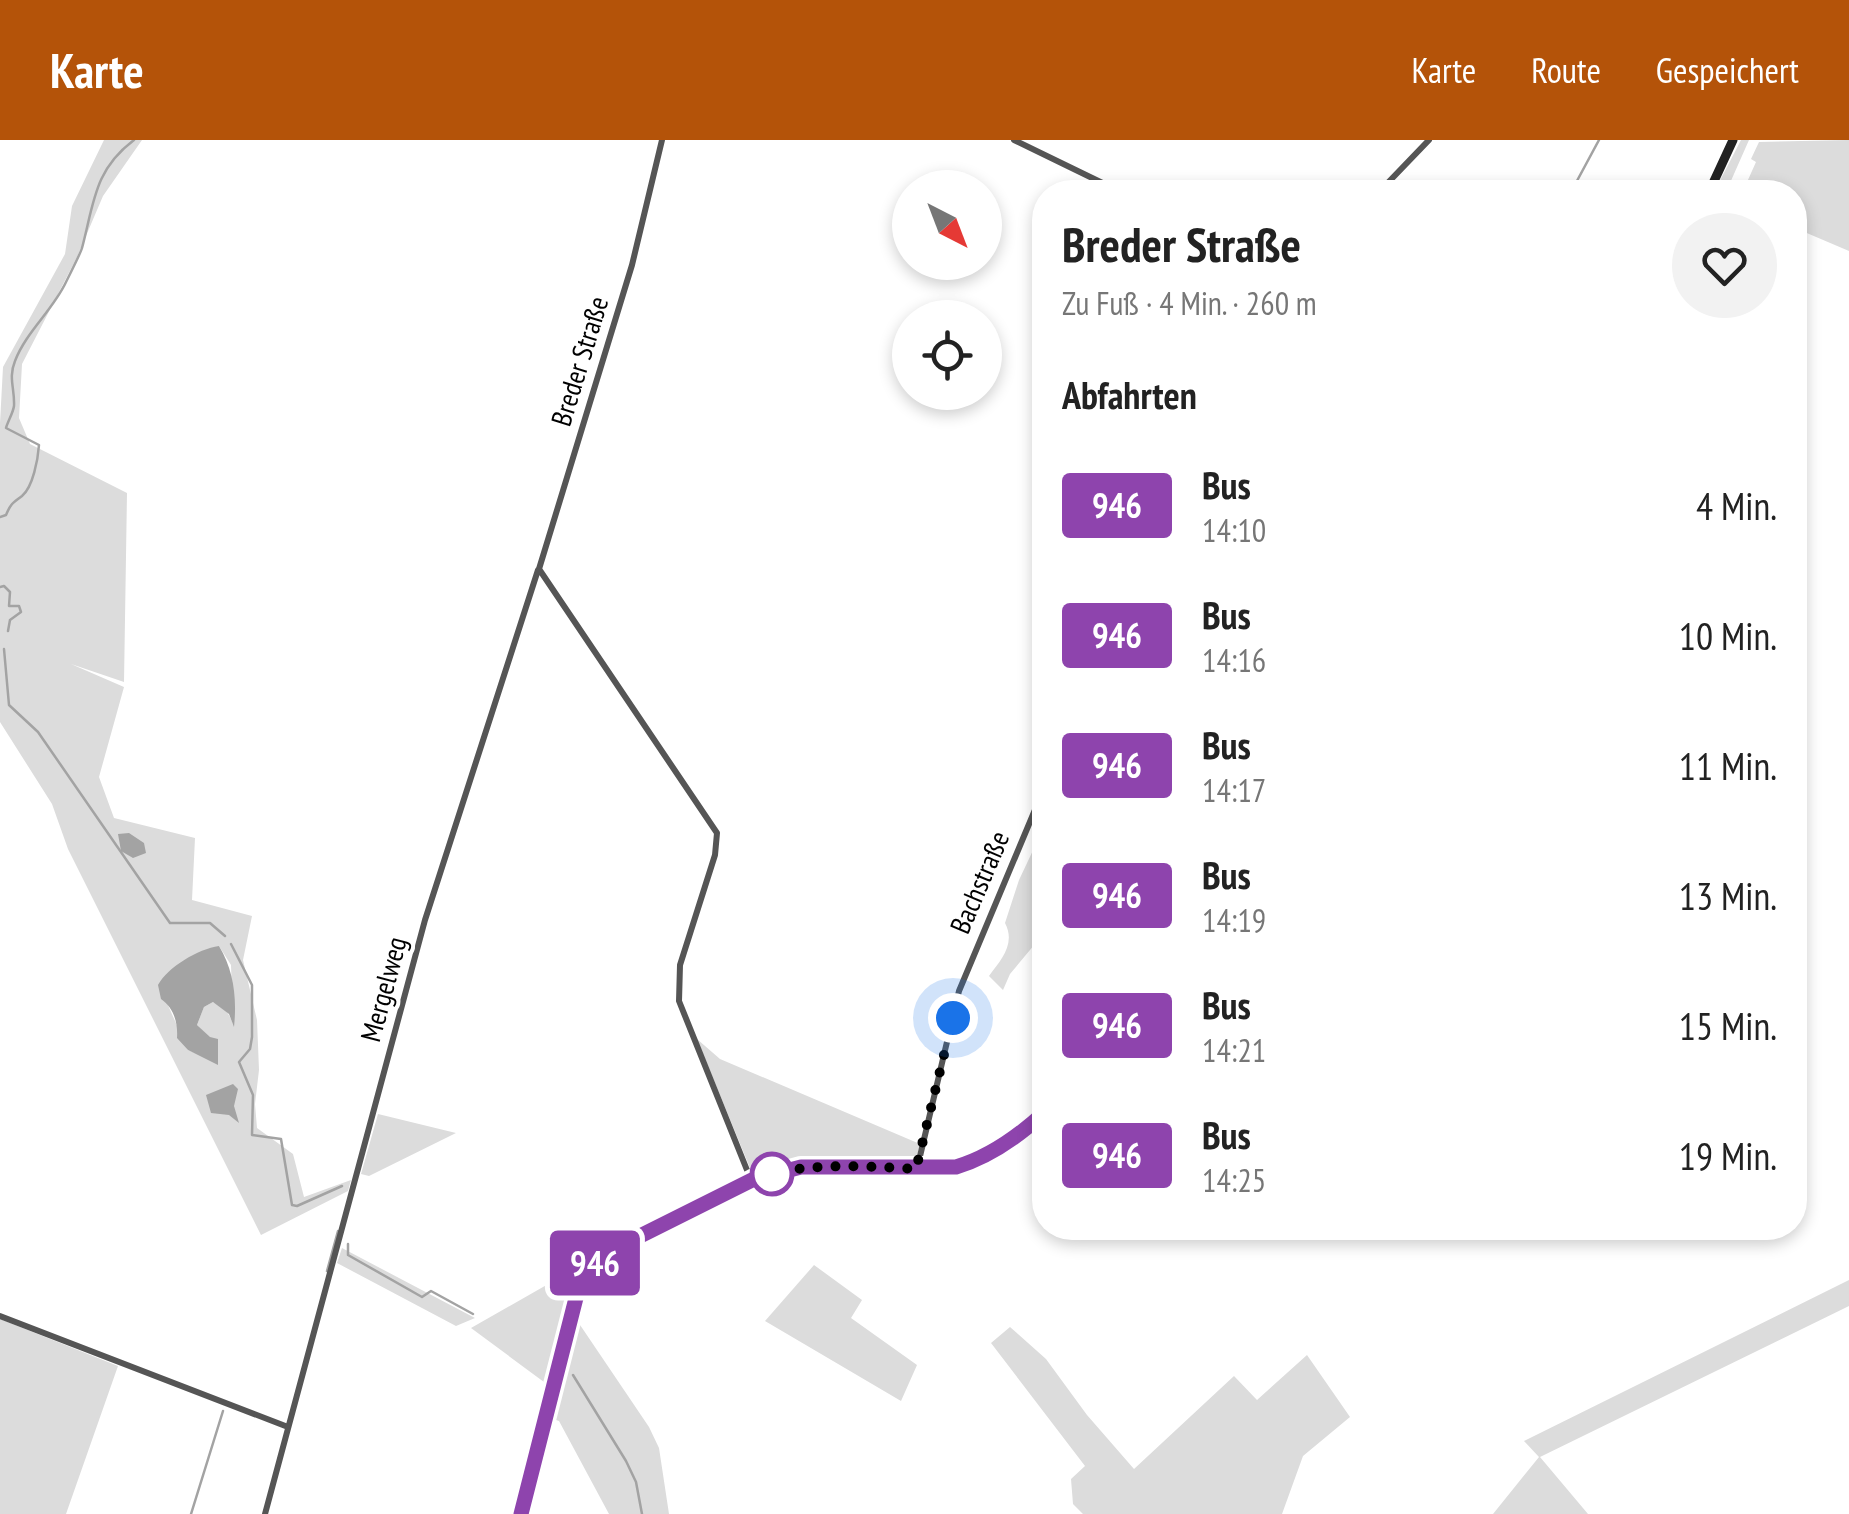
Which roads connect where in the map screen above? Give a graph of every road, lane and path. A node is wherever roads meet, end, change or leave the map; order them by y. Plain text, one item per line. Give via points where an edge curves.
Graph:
1 (662, 140) edge
2 (1014, 140) edge
3 (1429, 140) edge
4 (1733, 140) edge
5 (1096, 180) edge
6 (1391, 180) edge
7 (1715, 180) edge
8 (539, 568) junction
9 (1032, 810) edge
10 (1032, 1122) edge
11 (916, 1169) junction
12 (752, 1180) junction
13 (0, 1316) edge
14 (288, 1426) junction
15 (265, 1514) edge
16 (521, 1514) edge

1 - 8 street, Breder Straße via 632,265
2 - 5 street
3 - 6 street
4 - 7 main road
8 - 12 street via 716,833 715,856 680,965 679,1001
8 - 14 street, Mergelweg via 425,920
9 - 11 street, Bachstraße via 959,991
10 - 11 main road via 974,1162
11 - 12 main road via 841,1164
12 - 16 main road via 623,1244 586,1274
13 - 14 street
14 - 15 street, Mergelweg

